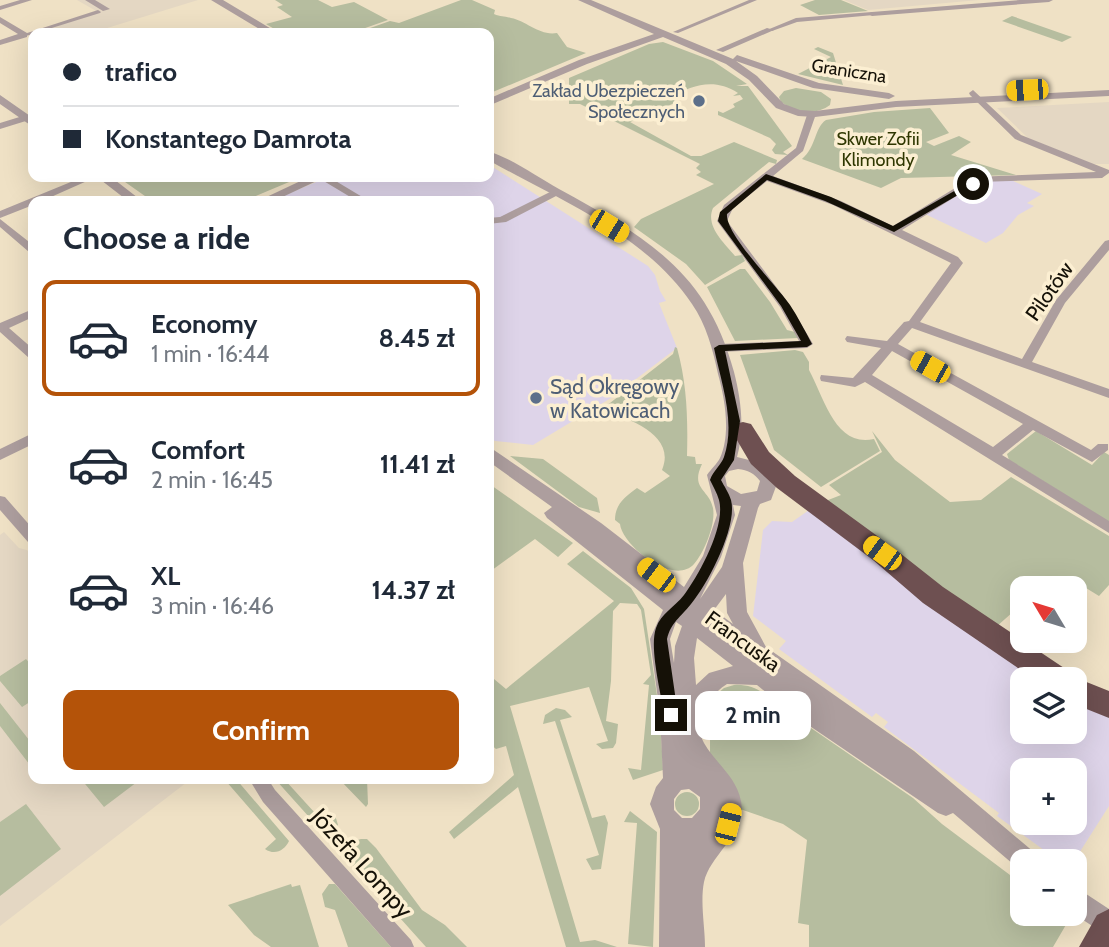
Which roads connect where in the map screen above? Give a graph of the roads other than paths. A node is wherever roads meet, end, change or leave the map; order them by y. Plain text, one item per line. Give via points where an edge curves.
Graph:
1 (28, 0) edge
2 (89, 0) edge
3 (216, 0) edge
4 (583, 0) edge
5 (598, 0) edge
6 (754, 0) edge
7 (1049, 0) edge
8 (0, 8) edge
9 (102, 11) joint
10 (872, 14) joint
11 (0, 19) edge
12 (47, 28) edge
13 (264, 28) edge
14 (770, 30) joint
15 (659, 31) junction
16 (28, 34) edge
17 (24, 35) junction
18 (0, 43) edge
19 (720, 50) junction
20 (606, 54) junction
21 (819, 86) junction
22 (1109, 86) edge
23 (780, 92) junction
24 (1109, 93) edge
25 (975, 96) junction
26 (0, 98) edge
27 (494, 101) edge
28 (828, 113) junction
29 (811, 114) junction
30 (28, 120) edge
31 (28, 121) edge
32 (0, 127) edge
33 (494, 158) edge
34 (1089, 166) junction
35 (1044, 171) dead end
36 (1107, 173) edge
37 (766, 177) junction
38 (79, 182) edge
39 (110, 182) edge
40 (309, 182) edge
41 (330, 182) edge
42 (554, 193) junction
43 (46, 196) edge
44 (129, 196) edge
45 (276, 196) edge
46 (355, 196) edge
47 (28, 203) edge
48 (0, 215) edge
49 (494, 221) edge
50 (0, 222) edge
51 (894, 230) junction
52 (1109, 243) edge
53 (28, 246) edge
54 (28, 315) edge
55 (913, 324) junction
56 (0, 327) edge
57 (851, 339) dead end
58 (892, 346) junction
59 (719, 348) junction
60 (28, 351) edge
61 (1025, 364) junction
62 (864, 376) junction
63 (826, 379) dead end
64 (1109, 394) edge
65 (1032, 424) junction
66 (739, 426) junction
67 (28, 441) edge
68 (1103, 447) dead end
69 (993, 454) junction
70 (0, 455) edge
71 (494, 456) edge
72 (726, 465) junction
73 (757, 467) junction
74 (494, 470) edge
75 (722, 492) junction
76 (753, 500) junction
77 (0, 501) edge
78 (1109, 528) edge
79 (28, 532) edge
80 (734, 564) junction
81 (656, 575) junction
82 (699, 581) junction
83 (690, 612) junction
84 (762, 654) junction
85 (1039, 667) edge
86 (763, 678) junction
87 (1087, 696) edge
88 (1109, 705) edge
89 (690, 715) junction
90 (692, 746) junction
91 (685, 782) junction
92 (261, 784) edge
93 (672, 823) junction
94 (699, 827) junction
95 (995, 835) junction
96 (1012, 849) edge
97 (692, 876) junction
98 (1087, 908) edge
99 (1109, 926) edge
100 (404, 947) edge
101 (672, 947) edge
102 (692, 947) edge
103 (1097, 947) edge

1 - 8 street
2 - 9 street
3 - 13 street
4 - 15 street, Graniczna
5 - 15 street, Graniczna
6 - 15 street
7 - 10 street
9 - 12 street
10 - 14 street via 800,19
11 - 17 street
14 - 19 street
15 - 19 street, Graniczna
15 - 20 street
15 - 20 street
15 - 23 street, Graniczna via 735,65
16 - 17 street
17 - 18 street
19 - 21 street, Graniczna
20 - 27 street
21 - 23 street
21 - 25 street, Graniczna via 889,96
21 - 28 street via 834,100
22 - 25 street, Graniczna
23 - 29 street, Graniczna via 789,110
24 - 25 street, Graniczna
25 - 28 street, Graniczna
25 - 34 street via 1018,137
26 - 30 street
28 - 29 street, Graniczna
29 - 37 street via 800,149
31 - 32 street
33 - 42 street
34 - 35 street
34 - 36 street
36 - 51 street via 977,179
37 - 51 street
37 - 59 street via 728,207 722,221 785,306 807,344
38 - 43 street
39 - 44 street
40 - 45 street
41 - 46 street
42 - 49 street
42 - 59 street via 663,261 698,301
47 - 48 street
50 - 53 street
51 - 55 street via 957,262
52 - 61 street, Pilotów via 1060,302
54 - 56 street
55 - 58 street
55 - 61 street
56 - 60 street
57 - 58 street
58 - 62 street
58 - 65 street
59 - 66 street
61 - 64 street
62 - 63 street via 856,383
62 - 69 street
65 - 68 street via 1092,457
65 - 69 street
66 - 72 street
66 - 73 street via 745,450
66 - 85 highway via 760,458 786,482 933,595
67 - 70 street
69 - 78 street
71 - 81 street, Francuska
72 - 73 street
72 - 75 street via 716,475
73 - 76 street via 770,487
74 - 83 street, Francuska
75 - 76 street via 736,500
75 - 82 street via 726,508 723,526
76 - 80 street
77 - 79 street
80 - 83 street
80 - 84 street via 737,613
81 - 82 street via 676,582
81 - 83 street, Francuska
82 - 83 street
83 - 84 street, Francuska
83 - 86 street, Francuska
83 - 89 street via 685,654
83 - 91 street via 668,618 660,639
84 - 95 street, Francuska via 906,758
86 - 89 street via 738,674 715,679
86 - 95 street, Francuska via 852,744
87 - 88 highway
89 - 90 street
90 - 91 street
90 - 97 street via 727,789 731,810 728,824
91 - 93 street via 664,791 661,799
91 - 94 street via 710,793 713,809
92 - 100 street, Józefa Lompy
93 - 94 street
93 - 101 street
94 - 97 street
95 - 96 street, Francuska
97 - 102 street
98 - 99 street
99 - 103 highway

